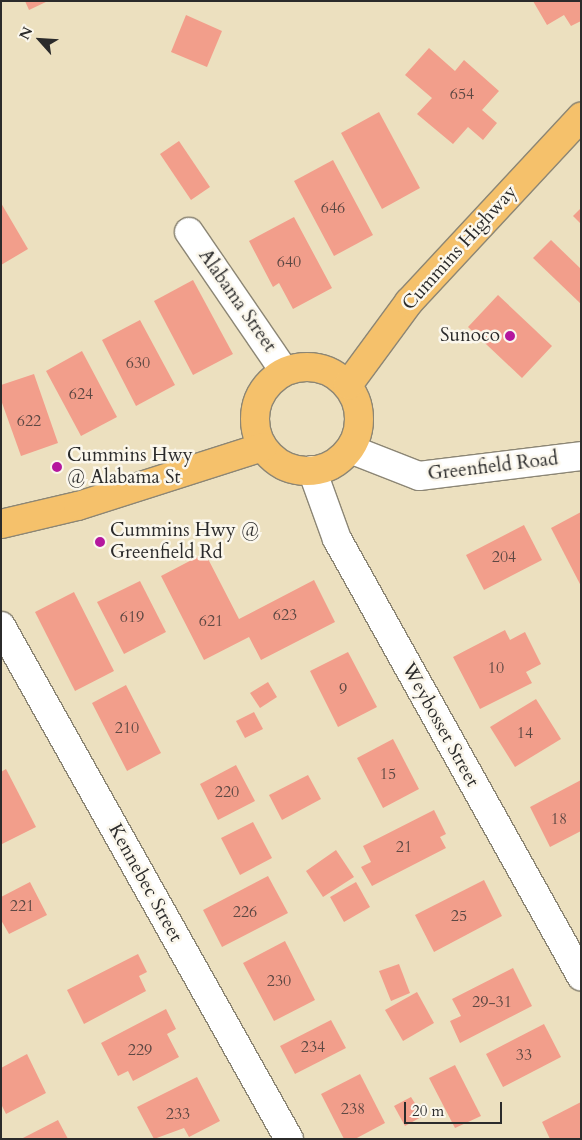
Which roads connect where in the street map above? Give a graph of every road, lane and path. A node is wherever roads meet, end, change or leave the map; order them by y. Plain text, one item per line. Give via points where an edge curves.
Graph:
1 (581, 117) edge
2 (189, 232) dead end
3 (284, 371) junction
4 (348, 385) junction
5 (263, 446) junction
6 (350, 449) junction
7 (581, 456) edge
8 (312, 470) junction
9 (1, 524) edge
10 (1, 626) edge
11 (581, 976) edge
12 (289, 1139) edge

1 - 4 main road, Cummins Highway via 409,302
2 - 3 street, Alabama Street
3 - 4 main road via 318,367
3 - 5 main road via 260,396 256,430
4 - 6 main road via 360,417
5 - 8 main road via 289,468
5 - 9 main road via 78,506
6 - 7 street, Greenfield Road via 419,476
6 - 8 main road via 338,462
8 - 11 street, Weybosset Street via 337,539
10 - 12 street, Kennebec Street

